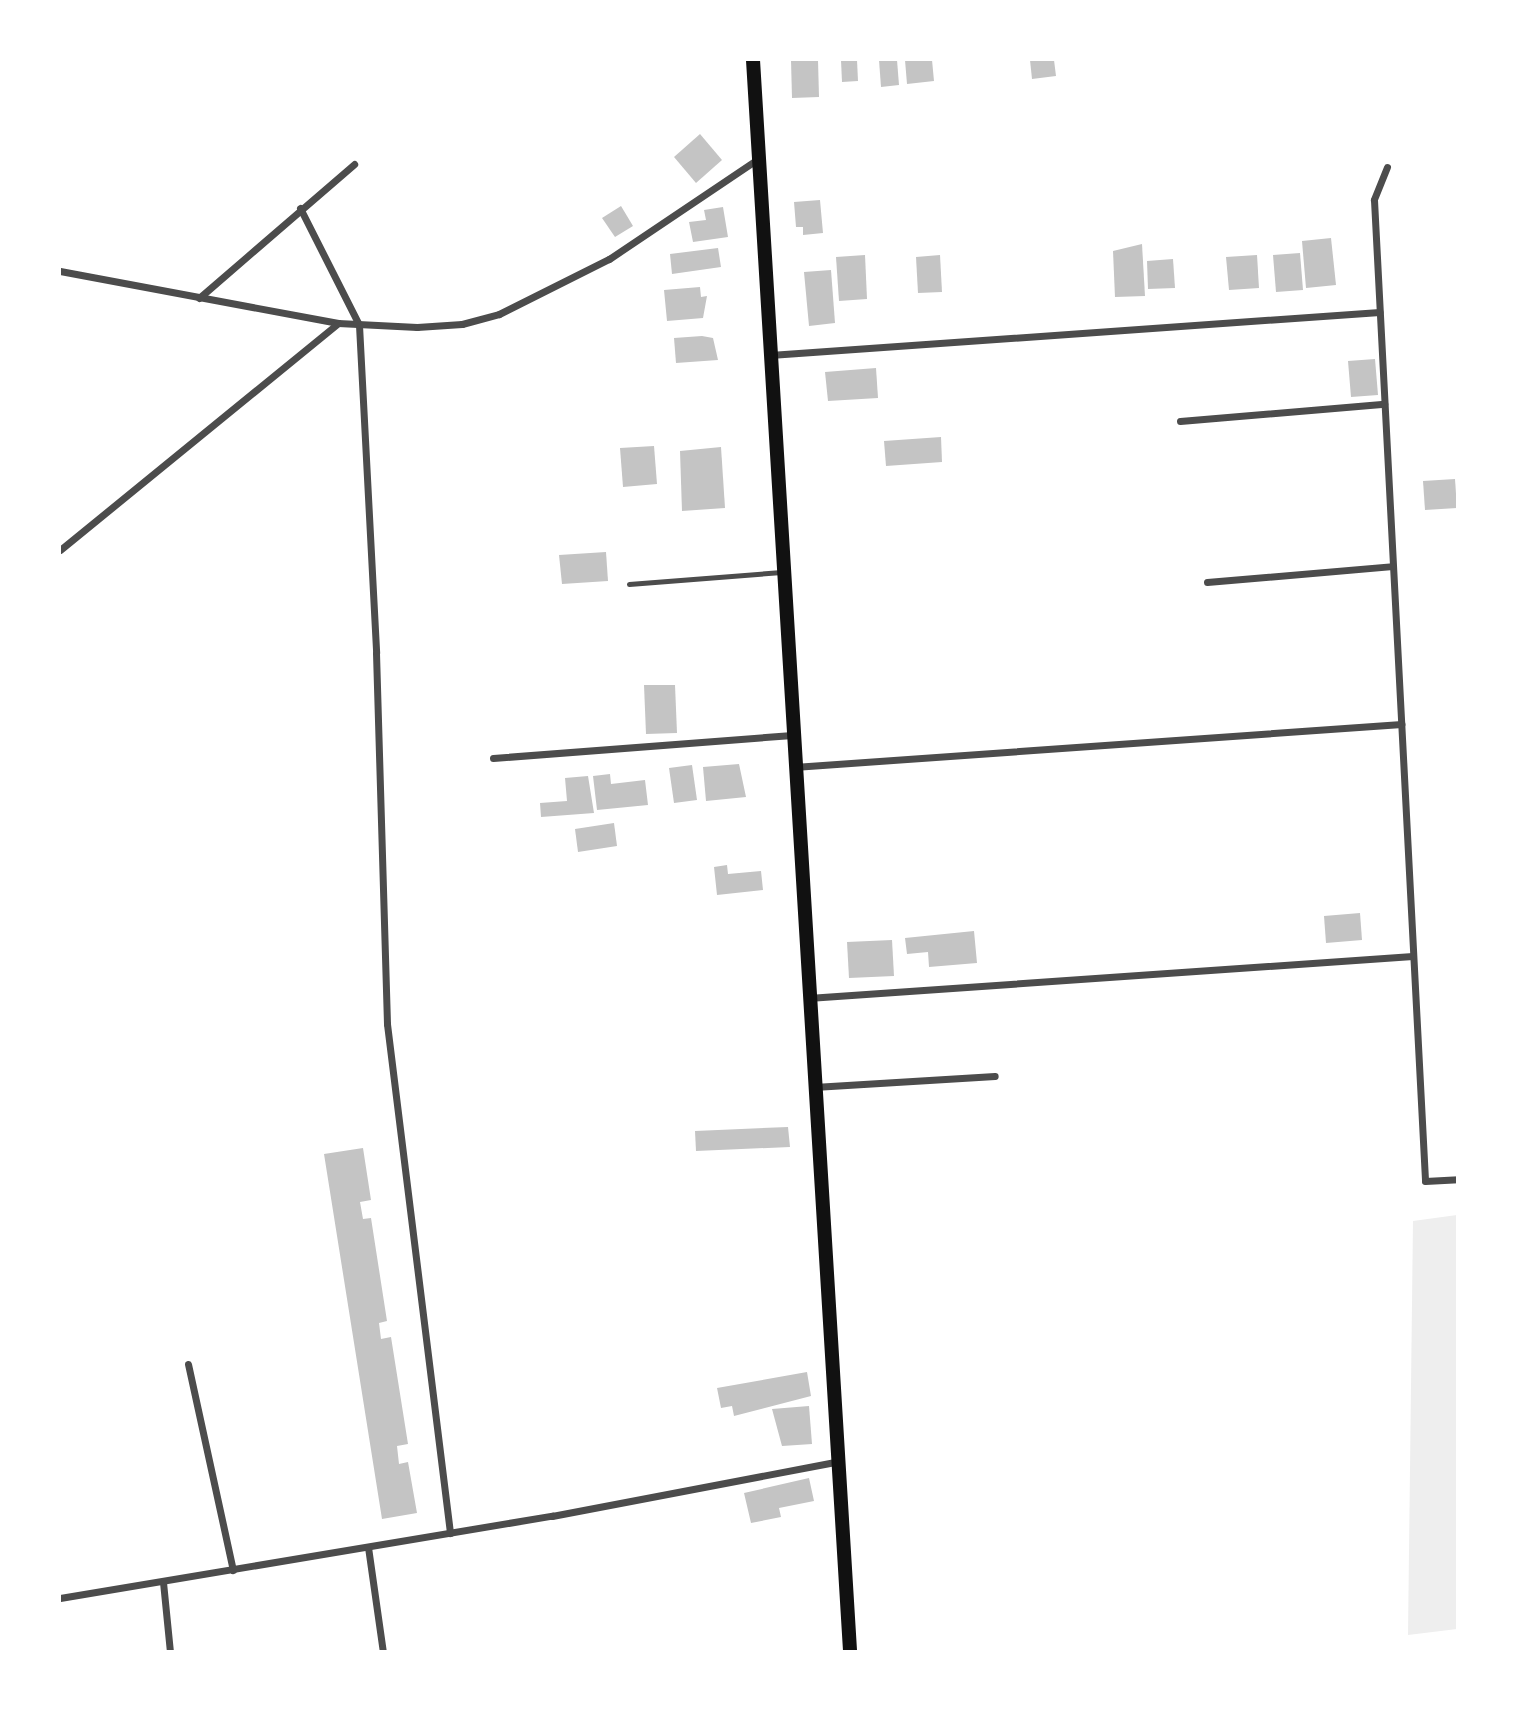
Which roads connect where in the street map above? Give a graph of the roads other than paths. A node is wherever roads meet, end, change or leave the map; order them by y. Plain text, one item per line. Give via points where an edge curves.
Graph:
1 (753, 60) edge
2 (758, 159) junction
3 (354, 164) dead end
4 (1387, 167) dead end
5 (300, 208) junction
6 (60, 271) edge
7 (200, 298) junction
8 (1379, 312) junction
9 (338, 323) junction
10 (359, 325) junction
11 (769, 355) junction
12 (1384, 404) junction
13 (1181, 421) dead end
14 (60, 550) edge
15 (1392, 566) junction
16 (782, 572) junction
17 (1207, 582) dead end
18 (629, 584) dead end
19 (1401, 724) junction
20 (792, 735) junction
21 (494, 758) dead end
22 (794, 767) junction
23 (1413, 956) junction
24 (807, 998) junction
25 (995, 1076) dead end
26 (813, 1087) junction
27 (1458, 1179) edge
28 (188, 1364) dead end
29 (835, 1462) junction
30 (450, 1533) junction
31 (369, 1547) junction
32 (233, 1570) junction
33 (163, 1581) junction
34 (60, 1598) edge
35 (170, 1651) edge
36 (383, 1651) edge
37 (850, 1651) edge

1 - 2 main road
2 - 10 street via 609,259 499,314 463,324
2 - 11 main road
3 - 5 street
4 - 8 street via 1374,200
5 - 7 street
5 - 10 street
6 - 7 street
7 - 9 street
8 - 11 street
8 - 12 street
9 - 10 street
9 - 14 street
10 - 30 street via 376,653 387,1024
11 - 16 main road
12 - 13 street
12 - 15 street
15 - 17 street
15 - 19 street
16 - 18 lane
16 - 20 main road
19 - 22 street
19 - 23 street
20 - 21 street
20 - 22 main road
22 - 24 main road
23 - 24 street
23 - 27 street via 1425,1181
24 - 26 main road
25 - 26 street
26 - 29 main road
28 - 32 street
29 - 30 street
29 - 37 main road
30 - 31 street
31 - 32 street
31 - 36 street
32 - 33 street
33 - 34 street
33 - 35 street

